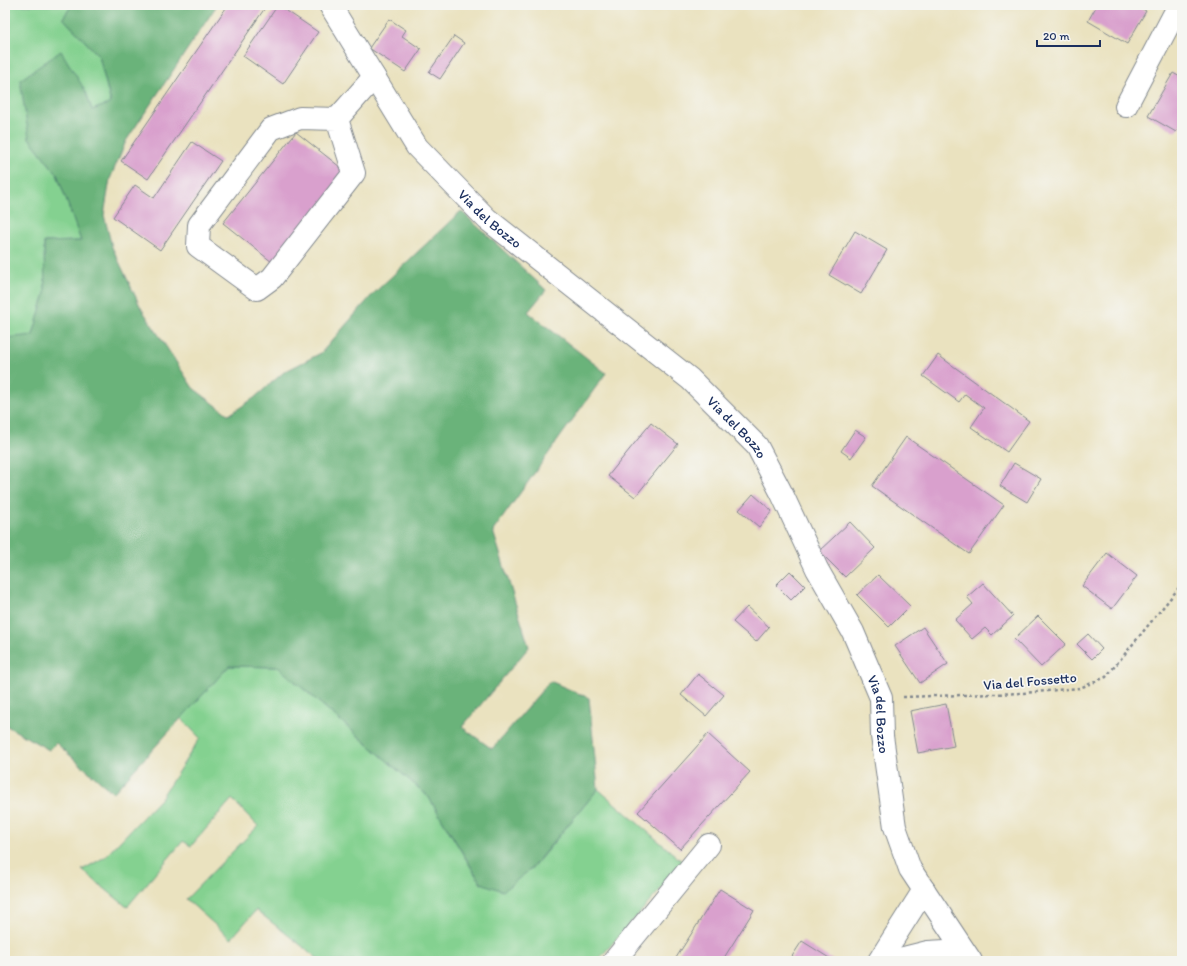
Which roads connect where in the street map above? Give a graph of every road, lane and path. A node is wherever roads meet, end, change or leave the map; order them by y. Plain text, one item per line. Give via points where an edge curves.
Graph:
1 (330, 5) edge
2 (1179, 5) edge
3 (374, 77) junction
4 (1126, 106) dead end
5 (337, 119) junction
6 (1182, 584) edge
7 (881, 698) junction
8 (709, 845) dead end
9 (924, 890) junction
10 (967, 955) edge
11 (614, 961) edge
12 (879, 961) edge
13 (892, 961) edge

1 - 3 street, Via del Bozzo
2 - 4 street
3 - 5 street
3 - 7 street, Via del Bozzo via 417,147 487,219 690,379 757,446 817,569 853,632
5 - 5 street via 300,118 271,129 199,225 198,246 257,289 272,278 354,173
6 - 7 path, Via del Fossetto via 1106,677 1080,688 1023,693
7 - 9 street, Via del Bozzo via 882,736 895,827 910,869
8 - 11 street
9 - 10 street, Via del Bozzo
9 - 12 street
10 - 13 street via 928,952

